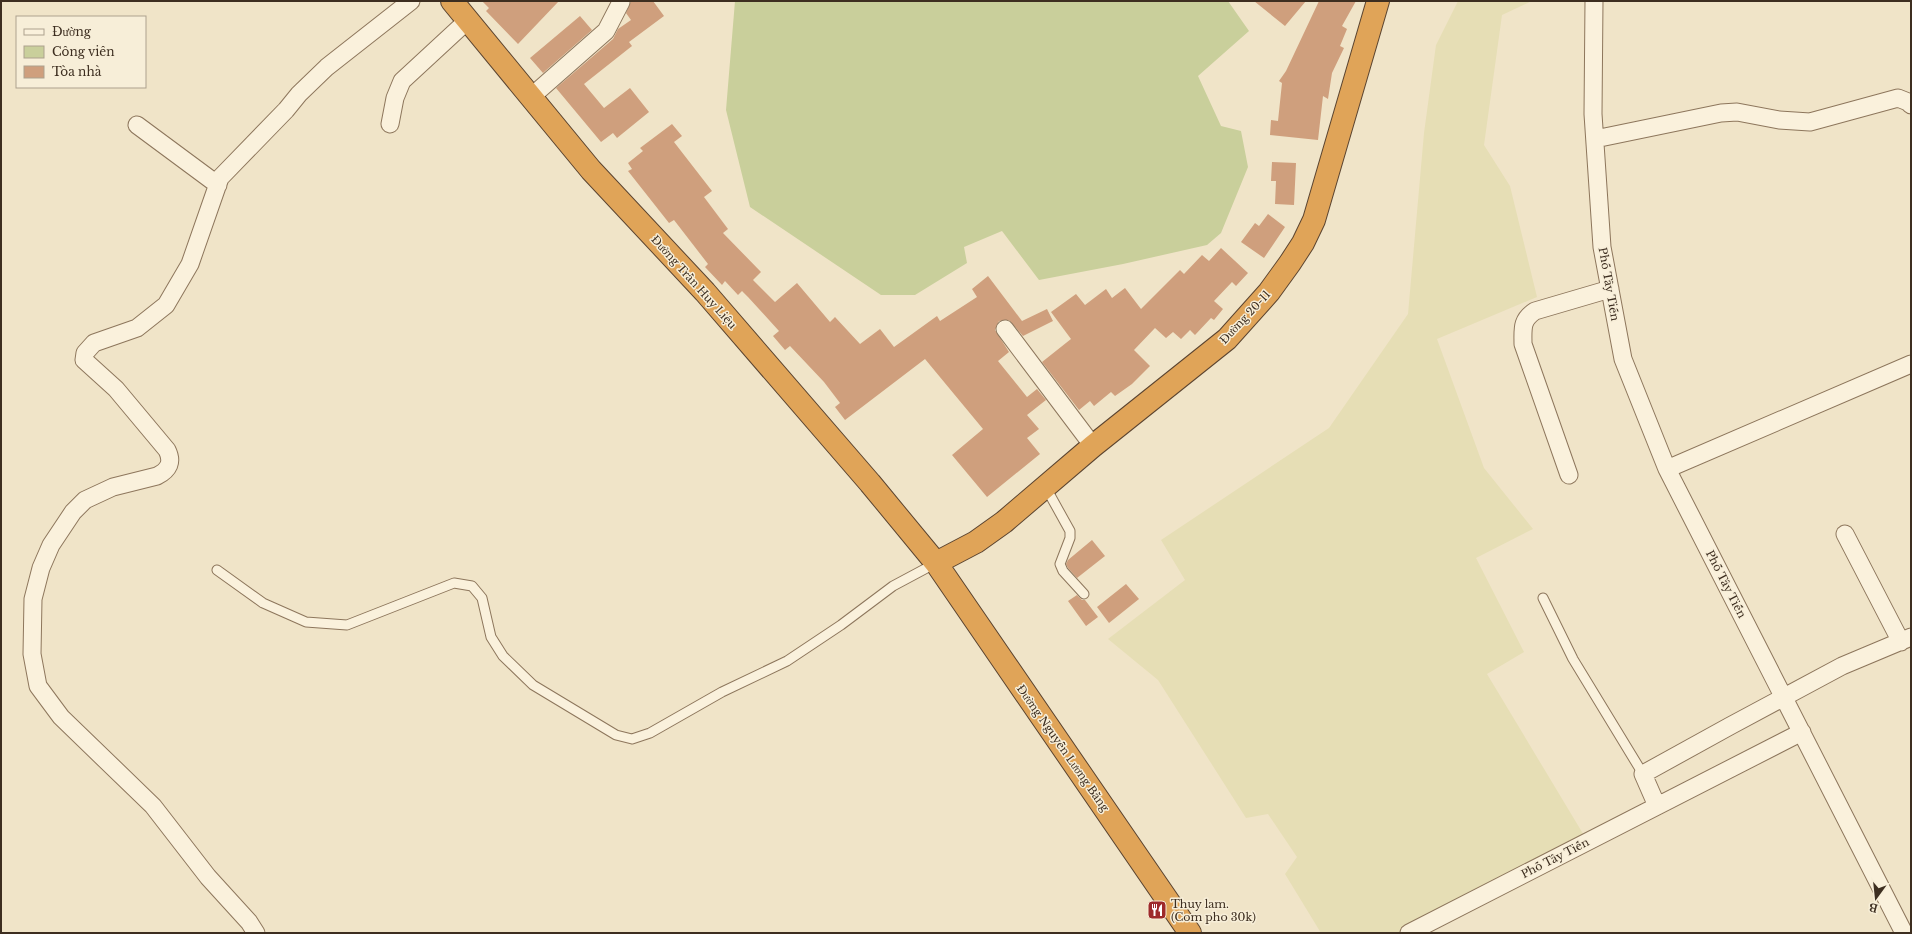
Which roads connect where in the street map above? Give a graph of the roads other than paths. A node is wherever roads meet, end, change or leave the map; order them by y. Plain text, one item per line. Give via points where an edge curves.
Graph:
1 (411, 1) edge
2 (452, 1) edge
3 (1378, 1) edge
4 (1594, 1) edge
5 (621, 2) edge
6 (468, 20) junction
7 (531, 97) junction
8 (1911, 105) edge
9 (390, 124) dead end
10 (137, 125) dead end
11 (1595, 139) junction
12 (218, 186) junction
13 (1610, 289) junction
14 (1004, 329) dead end
15 (1911, 364) edge
16 (1093, 446) junction
17 (1667, 469) junction
18 (1569, 475) dead end
19 (1045, 486) junction
20 (1846, 534) dead end
21 (936, 563) junction
22 (217, 570) dead end
23 (1084, 594) dead end
24 (1543, 598) dead end
25 (1906, 640) edge
26 (1784, 697) junction
27 (1802, 732) junction
28 (1643, 774) junction
29 (1657, 806) junction
30 (256, 933) edge
31 (1190, 933) edge
32 (1409, 933) edge
33 (1904, 933) edge

1 - 12 street via 327,67 220,178
2 - 6 highway, Đường Trần Huy Liệu
3 - 16 highway, Đường 20-11 via 1314,220 1303,243 1269,292 1227,339
4 - 11 street, Phố Tây Tiến
5 - 7 street via 606,31
6 - 7 highway, Đường Trần Huy Liệu
6 - 9 street via 402,81
7 - 21 highway, Đường Trần Huy Liệu via 591,170 705,292
8 - 11 street via 1898,98 1810,122 1793,122 1737,112 1721,113
10 - 12 street
11 - 13 street, Phố Tây Tiến via 1602,247
12 - 30 street via 190,264 166,305 137,328 94,343 85,353 84,360 116,389 167,450 170,464 157,476 99,493 85,500 73,512 51,545 41,568 33,599 32,654 38,686 61,717 153,806 208,877
13 - 17 street, Phố Tây Tiến via 1623,359
13 - 18 street via 1535,311 1526,316 1523,327 1523,344
14 - 16 street
15 - 17 street
16 - 19 highway, Đường 20-11
17 - 26 street, Phố Tây Tiến
19 - 21 highway, Đường 20-11 via 1004,522 976,542
19 - 23 lane via 1070,531 1070,538 1060,564 1063,571
20 - 25 street
21 - 22 lane via 893,586 840,626 787,661 722,692 650,733 632,739 616,735 533,685 503,656 490,638 482,598 472,586 454,583 347,625 312,623 263,603
21 - 31 highway, Đường Nguyễn Lương Bằng
24 - 28 lane via 1573,658
25 - 26 street via 1842,666
26 - 27 street, Phố Tây Tiến
26 - 28 street
27 - 29 street, Phố Tây Tiến
27 - 33 street
28 - 29 street
29 - 32 street, Phố Tây Tiến

